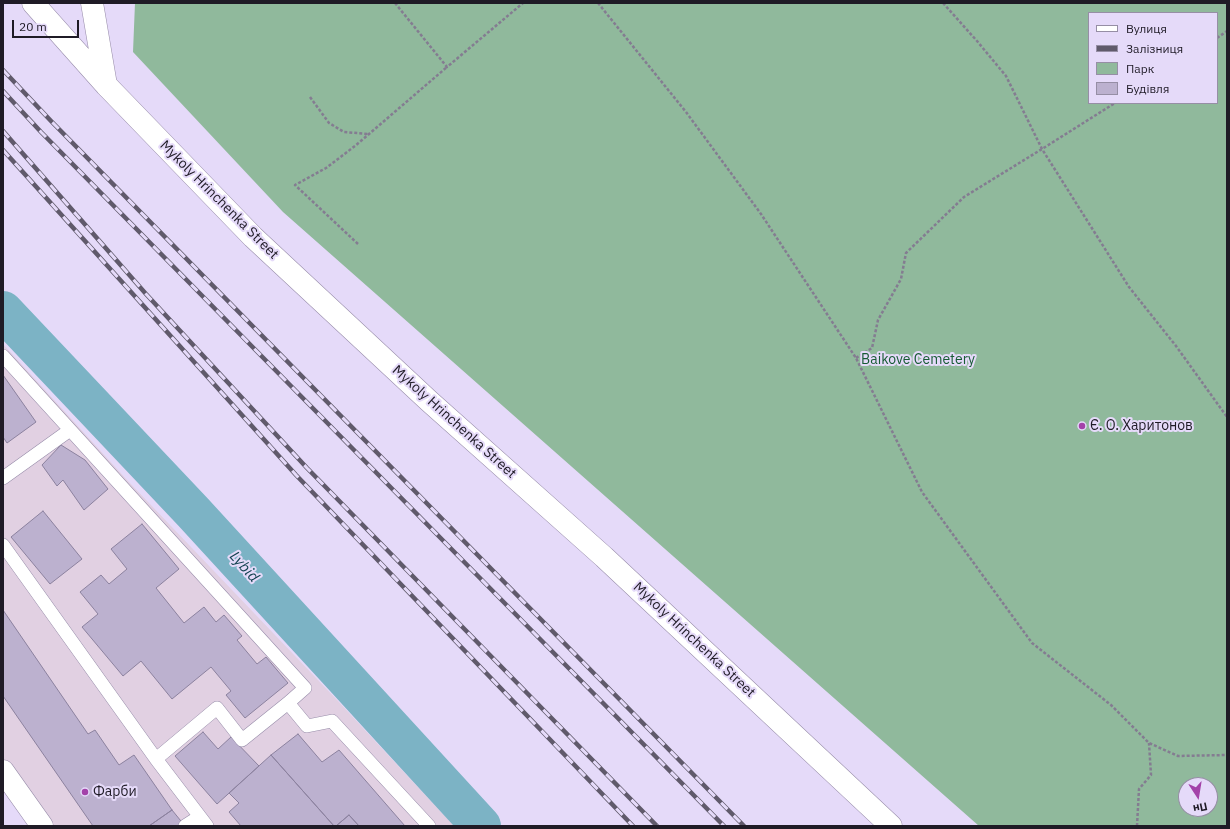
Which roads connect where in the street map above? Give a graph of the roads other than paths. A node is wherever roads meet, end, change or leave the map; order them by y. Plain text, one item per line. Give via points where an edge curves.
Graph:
1 (33, 3) edge
2 (92, 3) edge
3 (106, 85) junction
4 (3, 356) edge
5 (70, 430) junction
6 (3, 478) edge
7 (3, 545) edge
8 (288, 703) junction
9 (156, 759) junction
10 (3, 771) edge
11 (203, 821) edge
12 (42, 826) edge
13 (185, 826) edge
14 (429, 826) edge
15 (891, 826) edge

1 - 3 main road, Mykoly Hrinchenka Street
2 - 3 main road
3 - 15 main road, Mykoly Hrinchenka Street via 253,237 429,401 604,557
4 - 5 lane
5 - 6 lane
5 - 8 lane via 305,688
7 - 9 lane
8 - 9 lane via 242,740 217,708
8 - 14 lane via 307,726 332,720
9 - 11 lane
10 - 12 main road
11 - 13 lane

